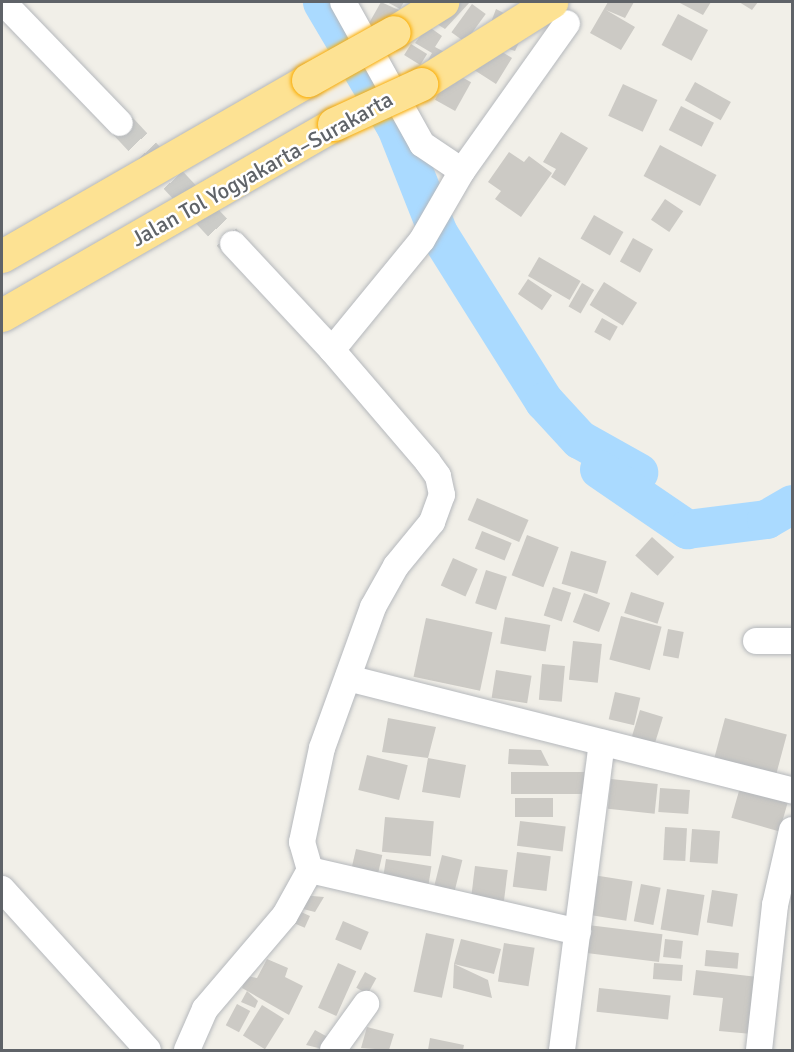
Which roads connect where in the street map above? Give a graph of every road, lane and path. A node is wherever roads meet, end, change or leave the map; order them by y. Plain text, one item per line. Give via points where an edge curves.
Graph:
1 (3, 2) edge
2 (343, 2) edge
3 (442, 2) edge
4 (559, 13) edge
5 (120, 123) tunnel mouth
6 (462, 171) junction
7 (233, 244) tunnel mouth
8 (2, 256) edge
9 (2, 315) edge
10 (332, 350) junction
11 (756, 641) dead end
12 (792, 641) edge
13 (348, 678) junction
14 (602, 742) junction
15 (792, 790) edge
16 (792, 830) edge
17 (310, 870) junction
18 (2, 889) edge
19 (578, 932) junction
20 (366, 1004) dead end
21 (148, 1050) edge
22 (187, 1050) edge
23 (333, 1050) edge
24 (562, 1050) edge
25 (759, 1050) edge

1 - 5 street
2 - 6 street via 423,144
3 - 8 highway, bridge
4 - 6 street
4 - 9 highway, Jalan Tol Yogyakarta–Surakarta, bridge via 422,84 334,124
6 - 10 street via 422,240
7 - 10 street
10 - 13 street via 428,462 438,476 442,495 432,522 384,584
11 - 12 street
13 - 14 street
13 - 17 street via 314,773 302,842
14 - 15 street
14 - 19 street
16 - 25 street via 775,905
17 - 19 street
17 - 22 street via 285,915 205,1009
18 - 21 street
19 - 24 street
20 - 23 street

